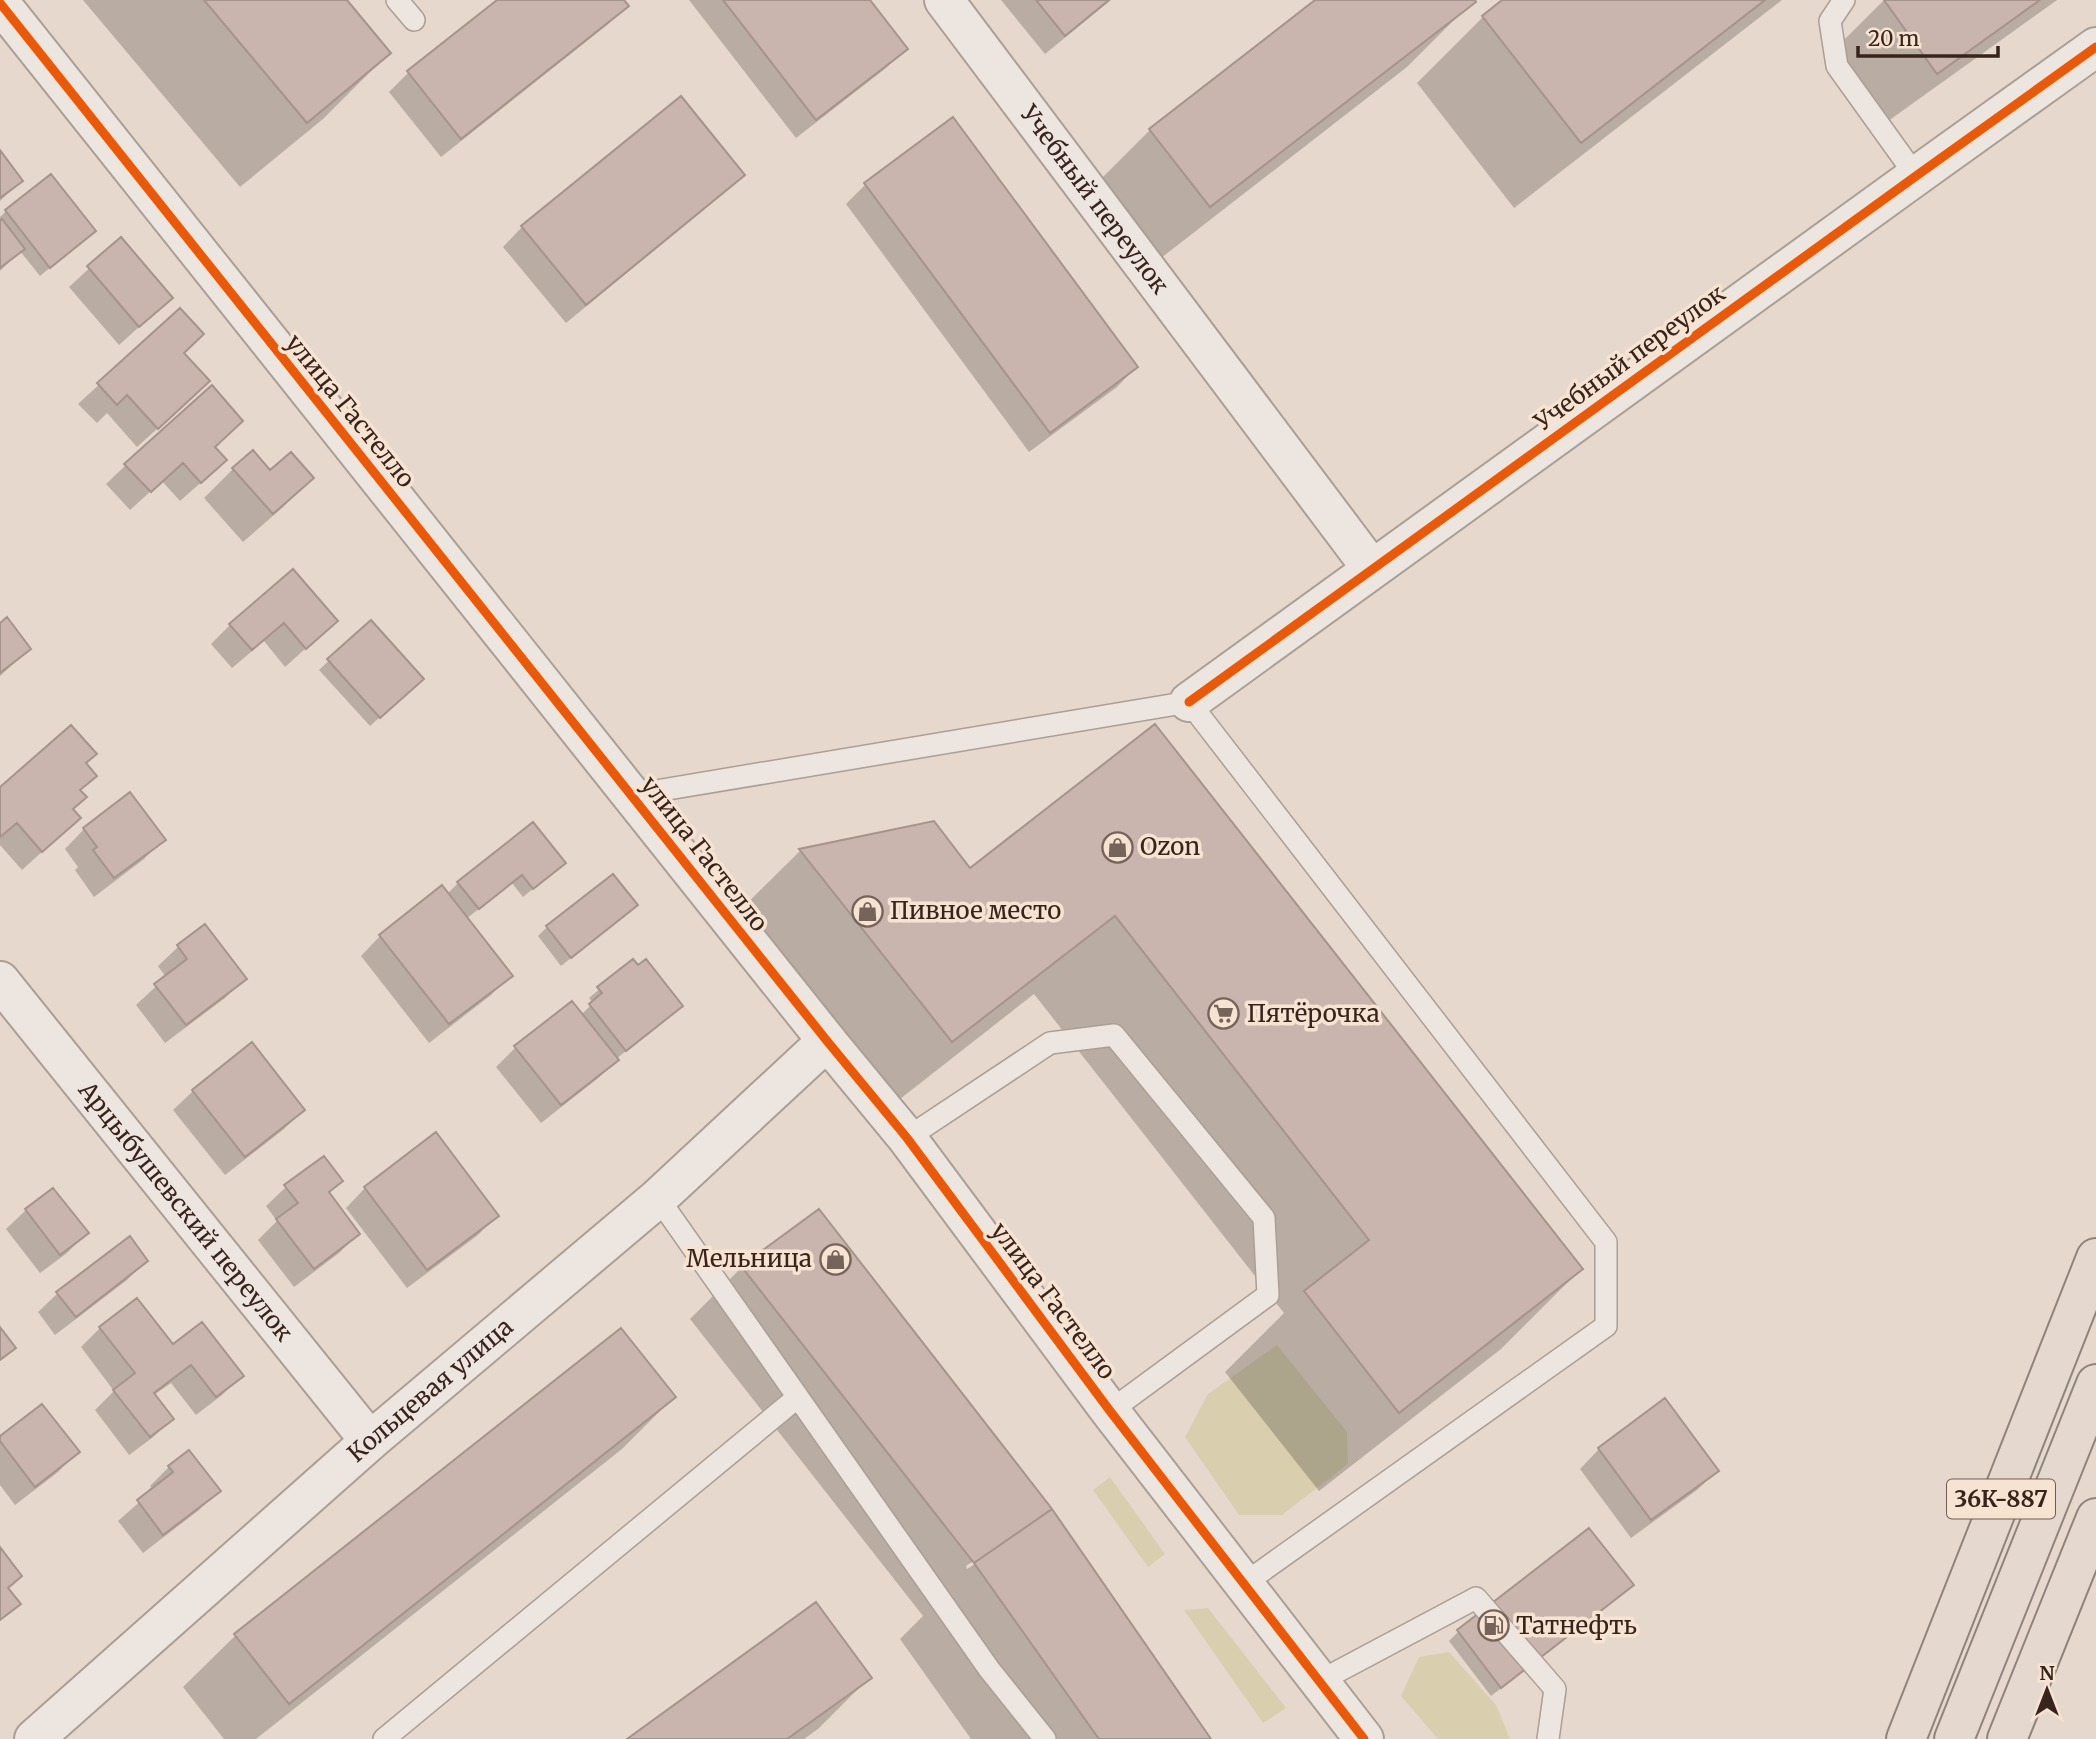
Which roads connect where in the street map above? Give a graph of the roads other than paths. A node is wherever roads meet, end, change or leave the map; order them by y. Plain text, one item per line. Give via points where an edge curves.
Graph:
1 (397, 0) edge
2 (944, 0) edge
3 (1844, 0) edge
4 (0, 3) edge
5 (414, 20) dead end
6 (2096, 47) edge
7 (1916, 176) junction
8 (1372, 569) junction
9 (1189, 702) junction
10 (632, 794) junction
11 (0, 981) edge
12 (827, 1041) junction
13 (907, 1138) junction
14 (658, 1198) junction
15 (2096, 1258) edge
16 (2096, 1384) edge
17 (798, 1397) junction
18 (1110, 1410) junction
19 (370, 1441) junction
20 (2096, 1518) edge
21 (1245, 1583) junction
22 (1318, 1682) junction
23 (34, 1739) edge
24 (384, 1739) edge
25 (1045, 1739) edge
26 (1364, 1739) edge
27 (1548, 1739) edge
28 (1906, 1739) edge
29 (1954, 1739) edge
30 (2007, 1739) edge

1 - 5 lane
2 - 8 street, Учебный переулок
3 - 7 lane via 1830,21 1837,66
4 - 10 street, улица Гастелло
6 - 7 street, Учебный переулок
7 - 8 street, Учебный переулок
8 - 9 street, Учебный переулок
9 - 10 lane
9 - 21 lane via 1606,1242 1606,1326
10 - 12 street, улица Гастелло
11 - 19 street, Арцыбушевский переулок
12 - 13 street, улица Гастелло
12 - 14 street, Кольцевая улица
13 - 18 street, улица Гастелло
13 - 18 lane via 1050,1043 1114,1035 1264,1218 1268,1295
14 - 17 lane
14 - 19 street, Кольцевая улица
15 - 28 main road, 36К-887
16 - 29 main road, 36К-887
17 - 24 lane
17 - 25 lane via 989,1669
18 - 21 street, улица Гастелло
19 - 23 street, Кольцевая улица
20 - 30 main road
21 - 22 street, улица Гастелло
22 - 26 street, улица Гастелло
22 - 27 lane via 1476,1598 1555,1689

